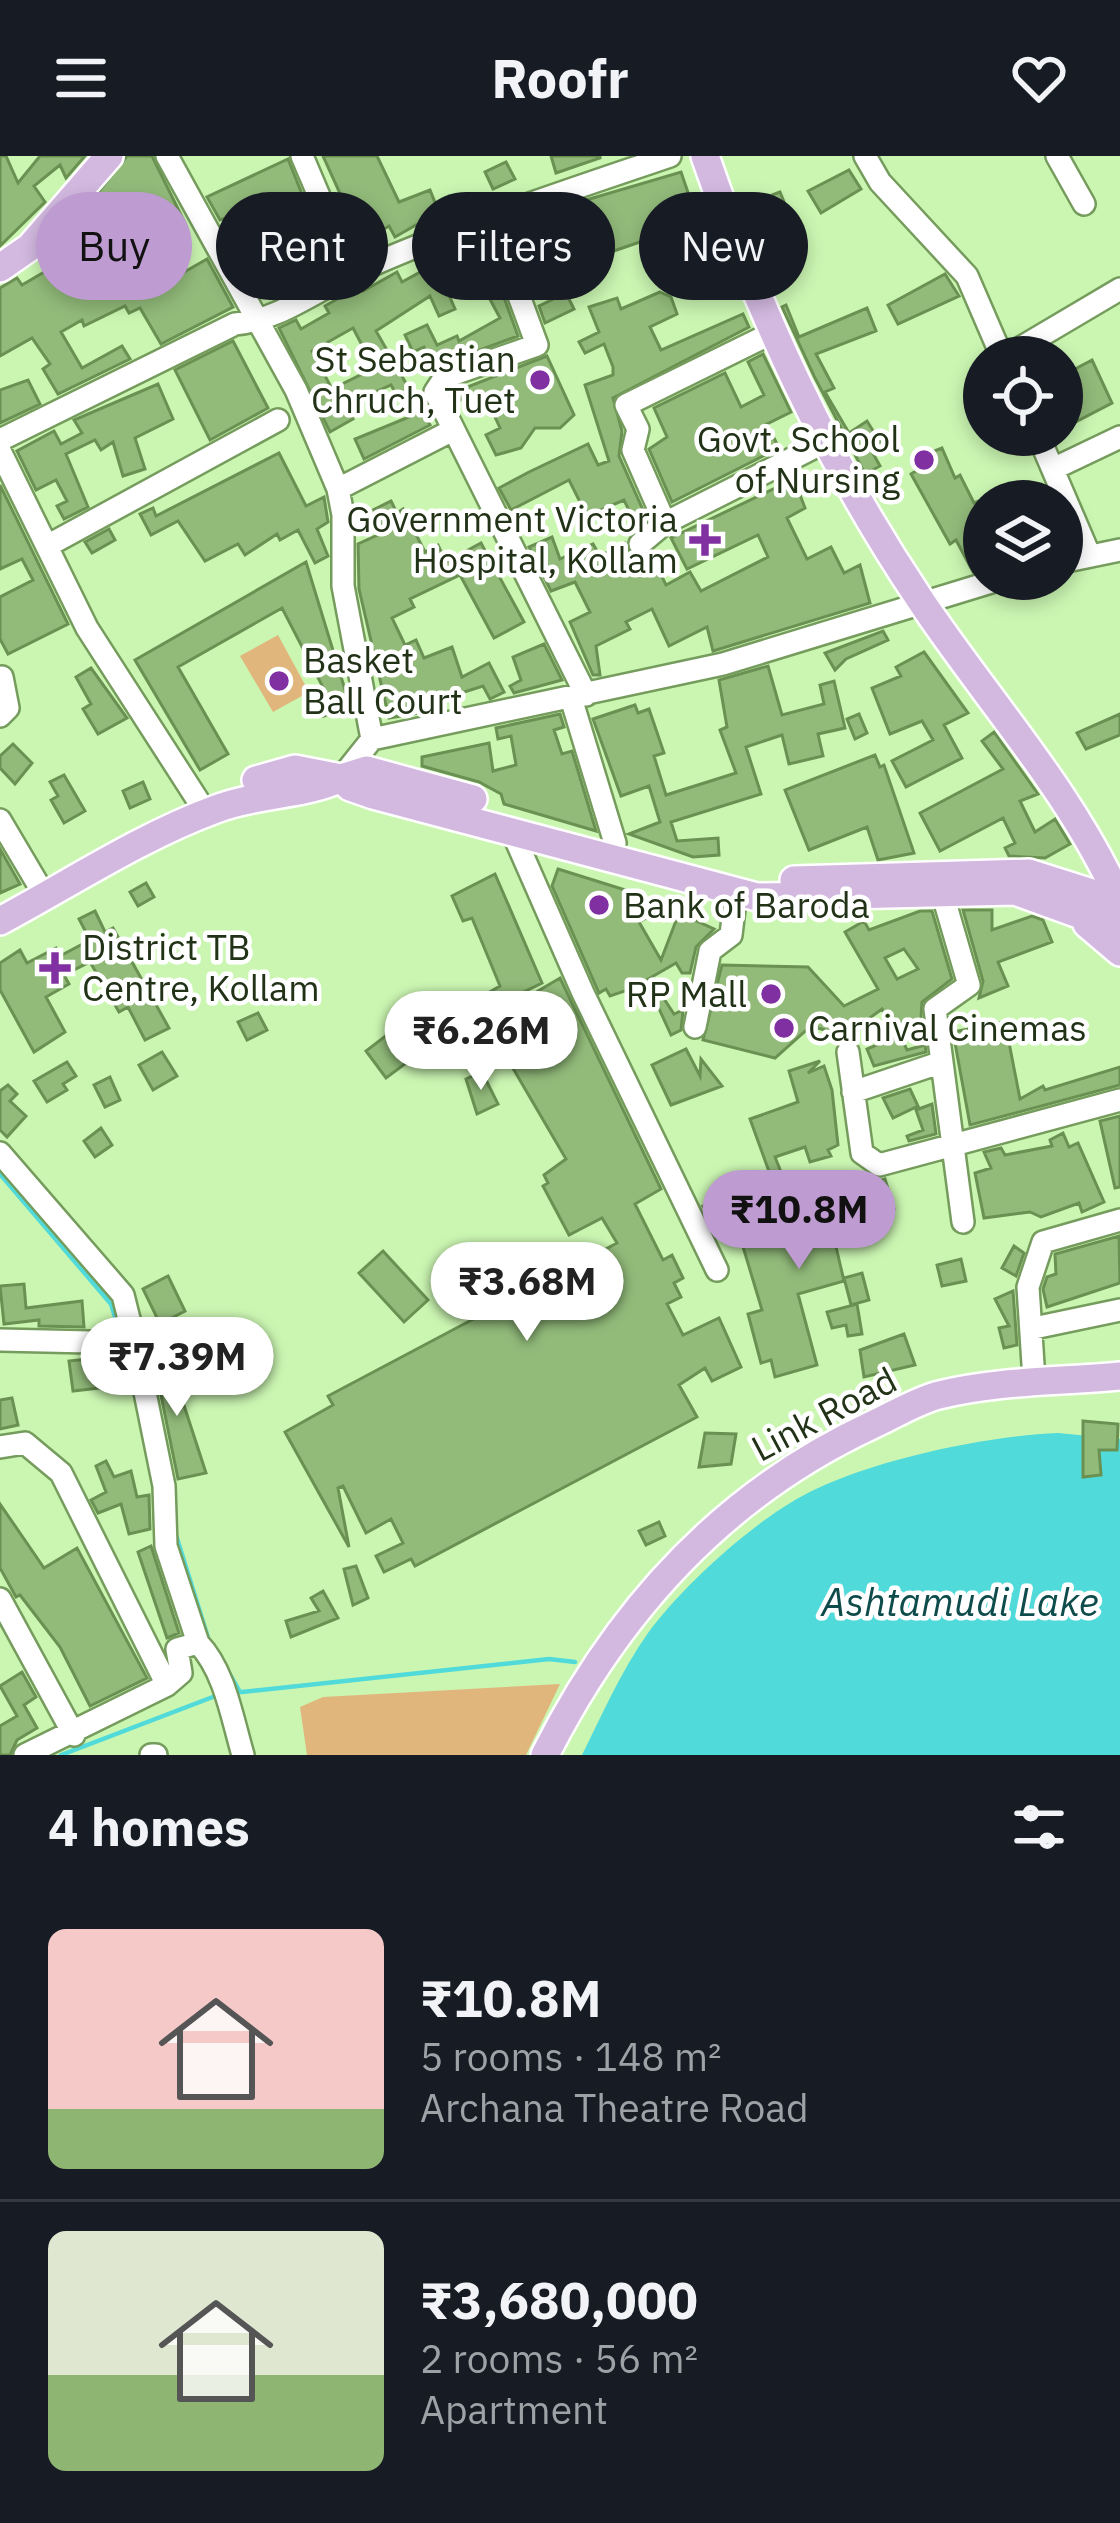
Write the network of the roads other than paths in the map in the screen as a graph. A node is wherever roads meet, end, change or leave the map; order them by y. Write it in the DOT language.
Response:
graph roads {
  1 [pos="109,156"];
  2 [pos="167,156"];
  3 [pos="302,156"];
  4 [pos="670,156"];
  5 [pos="705,156"];
  6 [pos="865,156"];
  7 [pos="1057,156"];
  8 [pos="317,192"];
  9 [pos="565,192"];
  10 [pos="1084,204"];
  11 [pos="412,250"];
  12 [pos="0,268"];
  13 [pos="1120,289"];
  14 [pos="520,300"];
  15 [pos="255,323"];
  16 [pos="770,334"];
  17 [pos="994,336"];
  18 [pos="1040,336"];
  19 [pos="278,420"];
  20 [pos="453,430"];
  21 [pos="1120,437"];
  22 [pos="0,440"];
  23 [pos="825,442"];
  24 [pos="0,451"];
  25 [pos="1047,456"];
  26 [pos="1053,469"];
  27 [pos="338,489"];
  28 [pos="665,523"];
  29 [pos="640,544"];
  30 [pos="47,546"];
  31 [pos="1120,550"];
  32 [pos="1090,554"];
  33 [pos="1083,556"];
  34 [pos="963,588"];
  35 [pos="920,599"];
  36 [pos="2,677"];
  37 [pos="578,696"];
  38 [pos="0,716"];
  39 [pos="372,740"];
  40 [pos="341,778"];
  41 [pos="199,802"];
  42 [pos="0,820"];
  43 [pos="511,829"];
  44 [pos="615,843"];
  45 [pos="39,886"];
  46 [pos="736,892"];
  47 [pos="942,892"];
  48 [pos="1120,901"];
  49 [pos="1066,905"];
  50 [pos="0,907"];
  51 [pos="0,921"];
  52 [pos="1120,929"];
  53 [pos="1120,952"];
  54 [pos="695,1027"];
  55 [pos="848,1052"];
  56 [pos="942,1062"];
  57 [pos="854,1092"];
  58 [pos="1120,1100"];
  59 [pos="952,1147"];
  60 [pos="0,1153"];
  61 [pos="1120,1220"];
  62 [pos="962,1222"];
  63 [pos="717,1270"];
  64 [pos="1120,1310"];
  65 [pos="1034,1328"];
  66 [pos="0,1340"];
  67 [pos="135,1343"];
  68 [pos="1120,1376"];
  69 [pos="1034,1380"];
  70 [pos="0,1447"];
  71 [pos="0,1599"];
  72 [pos="198,1642"];
  73 [pos="167,1685"];
  74 [pos="74,1735"];
  75 [pos="26,1755"];
  76 [pos="243,1755"];
  77 [pos="545,1755"];
  1 -- 12 [label="main road"];
  2 -- 15 [label="street"];
  3 -- 8 [label="street"];
  4 -- 9 [label="street"];
  5 -- 16 [label="main road"];
  6 -- 17 [label="street"];
  7 -- 10 [label="street"];
  11 -- 15 [label="street"];
  13 -- 18 [label="street"];
  14 -- 20 [label="street"];
  15 -- 22 [label="street"];
  15 -- 27 [label="street"];
  16 -- 23 [label="main road"];
  16 -- 28 [label="street"];
  19 -- 30 [label="street"];
  20 -- 27 [label="street"];
  20 -- 37 [label="street"];
  21 -- 26 [label="street"];
  23 -- 28 [label="street"];
  23 -- 35 [label="main road"];
  24 -- 30 [label="street"];
  25 -- 26 [label="street"];
  26 -- 32 [label="street"];
  27 -- 39 [label="street"];
  28 -- 29 [label="street"];
  30 -- 41 [label="street"];
  31 -- 32 [label="street"];
  32 -- 33 [label="street"];
  34 -- 35 [label="street"];
  35 -- 37 [label="street"];
  35 -- 48 [label="main road"];
  36 -- 38 [label="street"];
  37 -- 39 [label="street"];
  37 -- 44 [label="street"];
  39 -- 40 [label="street"];
  40 -- 41 [label="main road"];
  40 -- 43 [label="main road"];
  40 -- 44 [label="main road"];
  40 -- 51 [label="main road"];
  41 -- 45 [label="main road"];
  42 -- 45 [label="street"];
  43 -- 46 [label="main road"];
  43 -- 63 [label="street"];
  44 -- 48 [label="main road"];
  45 -- 50 [label="main road"];
  46 -- 47 [label="main road"];
  46 -- 54 [label="street"];
  47 -- 49 [label="main road"];
  47 -- 56 [label="street"];
  49 -- 52 [label="main road"];
  49 -- 53 [label="main road"];
  55 -- 57 [label="street"];
  56 -- 57 [label="street"];
  56 -- 59 [label="street"];
  57 -- 59 [label="street"];
  58 -- 59 [label="street"];
  59 -- 62 [label="street"];
  60 -- 67 [label="street"];
  61 -- 65 [label="street"];
  64 -- 65 [label="street"];
  65 -- 69 [label="street"];
  66 -- 67 [label="street"];
  67 -- 72 [label="street"];
  68 -- 69 [label="main road, Link Road"];
  69 -- 77 [label="main road, Link Road"];
  70 -- 73 [label="street"];
  71 -- 74 [label="street"];
  72 -- 73 [label="street"];
  72 -- 76 [label="street"];
  73 -- 74 [label="street"];
  74 -- 75 [label="street"];
}
